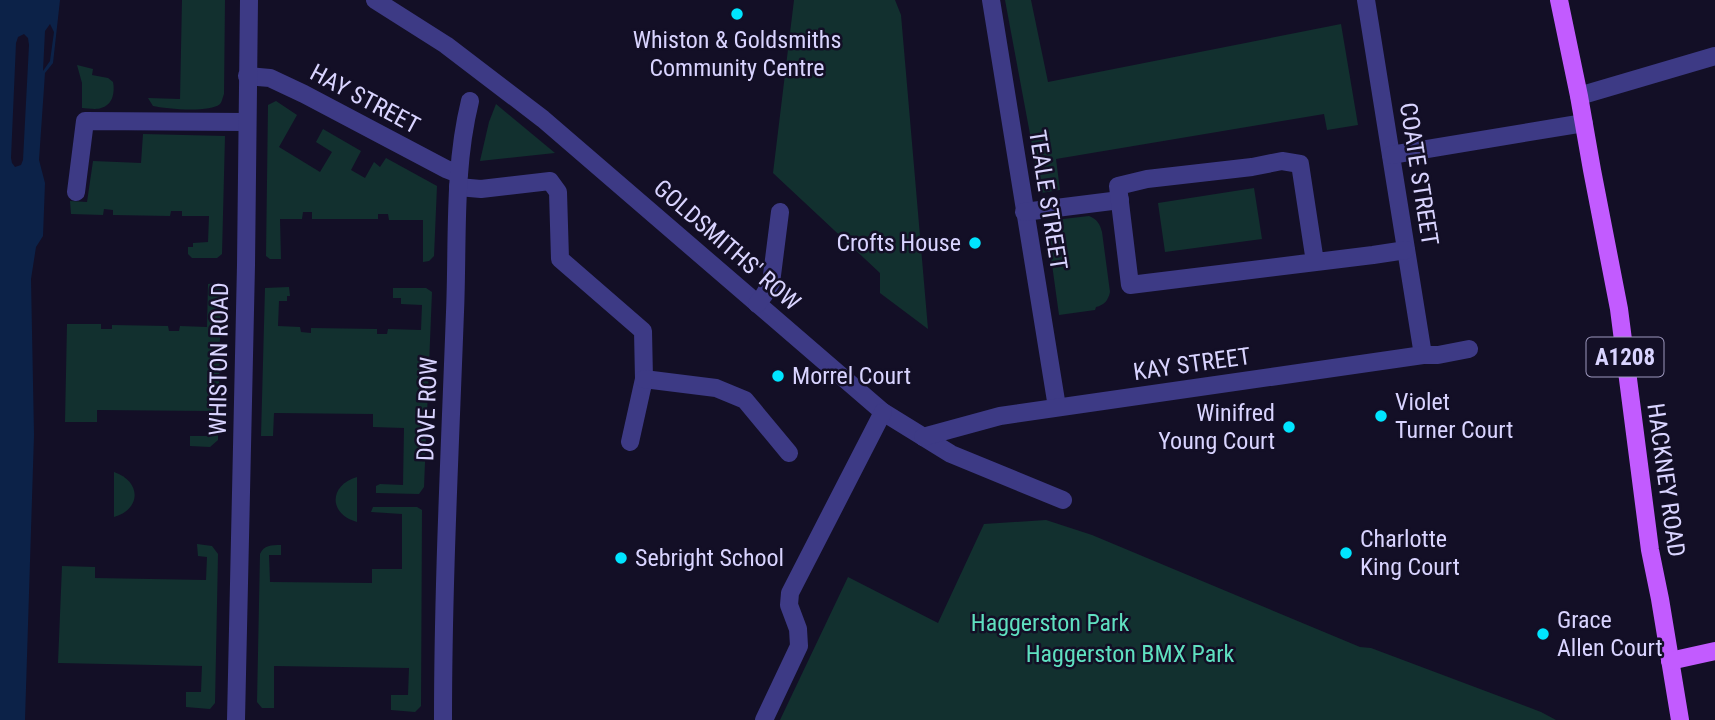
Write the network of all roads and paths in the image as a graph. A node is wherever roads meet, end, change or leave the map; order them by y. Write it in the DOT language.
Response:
graph roads {
  1 [pos="249,0"];
  2 [pos="375,0"];
  3 [pos="991,0"];
  4 [pos="1366,0"];
  5 [pos="1559,0"];
  6 [pos="1715,56"];
  7 [pos="247,76"];
  8 [pos="1579,96"];
  9 [pos="470,101"];
  10 [pos="247,122"];
  11 [pos="1584,123"];
  12 [pos="1391,155"];
  13 [pos="458,181"];
  14 [pos="76,192"];
  15 [pos="1120,200"];
  16 [pos="780,212"];
  17 [pos="1024,212"];
  18 [pos="1406,250"];
  19 [pos="1315,262"];
  20 [pos="757,304"];
  21 [pos="1469,349"];
  22 [pos="1423,355"];
  23 [pos="644,379"];
  24 [pos="1057,407"];
  25 [pos="883,412"];
  26 [pos="923,437"];
  27 [pos="630,442"];
  28 [pos="789,453"];
  29 [pos="1063,500"];
  30 [pos="1715,652"];
  31 [pos="1670,661"];
  32 [pos="236,720"];
  33 [pos="443,720"];
  34 [pos="764,720"];
  35 [pos="1680,720"];
  1 -- 7 [label="street, WHISTON ROAD"];
  2 -- 20 [label="street, GOLDSMITHS' ROW"];
  3 -- 17 [label="street, TEALE STREET"];
  4 -- 12 [label="street, COATE STREET"];
  5 -- 8 [label="main road, HACKNEY ROAD / A1208"];
  6 -- 8 [label="street"];
  7 -- 10 [label="street, WHISTON ROAD"];
  7 -- 13 [label="street, HAY STREET"];
  8 -- 11 [label="main road, HACKNEY ROAD / A1208"];
  9 -- 13 [label="street, DOVE ROW"];
  10 -- 14 [label="street"];
  10 -- 32 [label="street, WHISTON ROAD"];
  11 -- 12 [label="street"];
  11 -- 31 [label="main road, HACKNEY ROAD / A1208"];
  12 -- 18 [label="street, COATE STREET"];
  13 -- 23 [label="street"];
  13 -- 33 [label="street, DOVE ROW"];
  15 -- 17 [label="street"];
  15 -- 19 [label="street"];
  15 -- 19 [label="street"];
  16 -- 20 [label="street"];
  17 -- 24 [label="street, TEALE STREET"];
  18 -- 19 [label="street"];
  18 -- 22 [label="street, COATE STREET"];
  20 -- 25 [label="street, GOLDSMITHS' ROW"];
  21 -- 22 [label="street, KAY STREET"];
  22 -- 24 [label="street, KAY STREET"];
  23 -- 27 [label="street"];
  23 -- 28 [label="street"];
  24 -- 26 [label="street, KAY STREET"];
  25 -- 26 [label="street, GOLDSMITHS' ROW"];
  25 -- 34 [label="street"];
  26 -- 29 [label="street, GOLDSMITHS' ROW"];
  30 -- 31 [label="main road"];
  31 -- 35 [label="main road, HACKNEY ROAD / A1208"];
}
